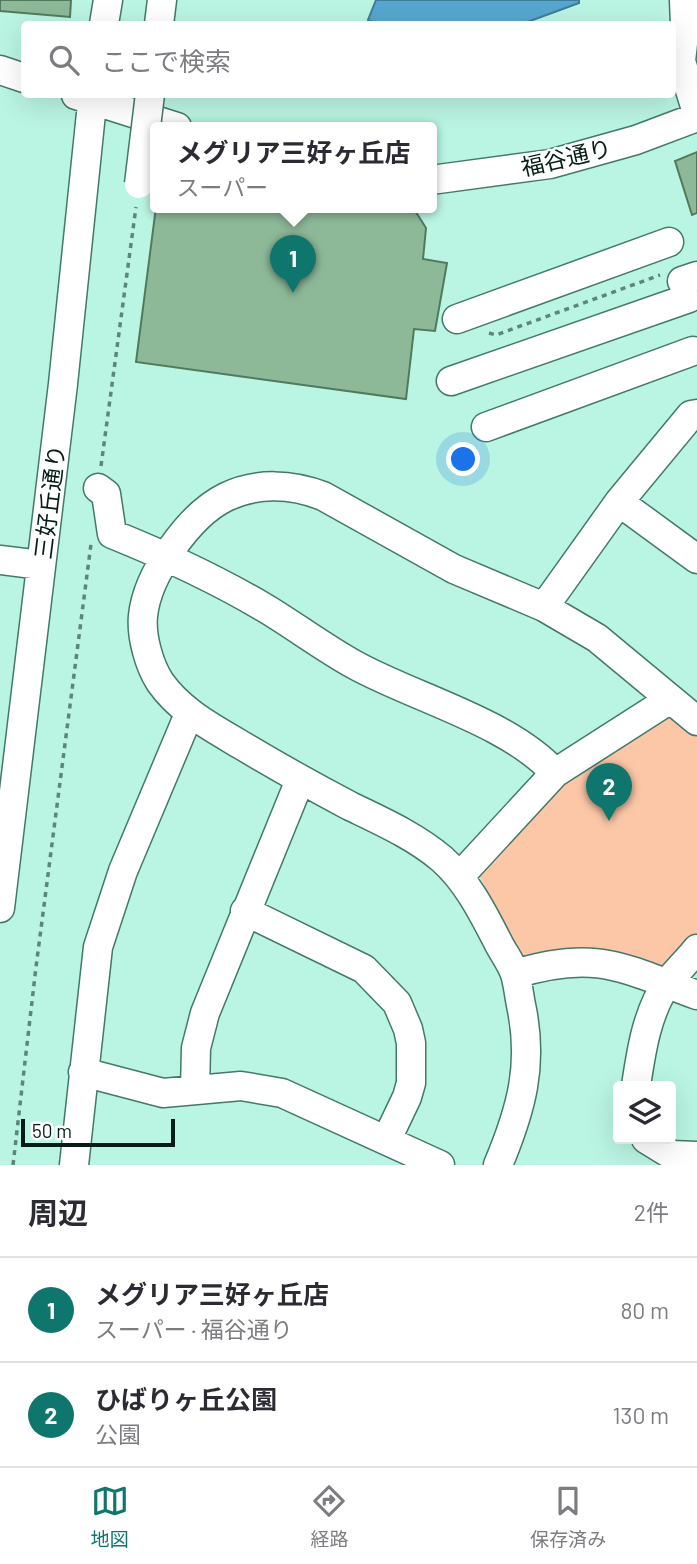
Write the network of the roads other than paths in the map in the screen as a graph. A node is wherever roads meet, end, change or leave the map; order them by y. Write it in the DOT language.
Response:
graph roads {
  1 [pos="108,0"];
  2 [pos="162,0"];
  3 [pos="689,16"];
  4 [pos="104,21"];
  5 [pos="159,21"];
  6 [pos="0,70"];
  7 [pos="21,77"];
  8 [pos="86,98"];
  9 [pos="89,98"];
  10 [pos="150,98"];
  11 [pos="697,115"];
  12 [pos="162,122"];
  13 [pos="437,179"];
  14 [pos="139,184"];
  15 [pos="669,242"];
  16 [pos="689,285"];
  17 [pos="457,319"];
  18 [pos="694,351"];
  19 [pos="451,381"];
  20 [pos="697,414"];
  21 [pos="486,428"];
  22 [pos="98,488"];
  23 [pos="619,502"];
  24 [pos="168,557"];
  25 [pos="697,559"];
  26 [pos="0,560"];
  27 [pos="41,565"];
  28 [pos="544,607"];
  29 [pos="669,700"];
  30 [pos="190,713"];
  31 [pos="697,721"];
  32 [pos="555,773"];
  33 [pos="300,780"];
  34 [pos="459,877"];
  35 [pos="0,908"];
  36 [pos="245,911"];
  37 [pos="697,949"];
  38 [pos="515,974"];
  39 [pos="667,984"];
  40 [pos="697,995"];
  41 [pos="83,1072"];
  42 [pos="637,1081"];
  43 [pos="195,1090"];
  44 [pos="387,1139"];
  45 [pos="654,1144"];
  46 [pos="697,1156"];
  47 [pos="74,1165"];
  48 [pos="440,1165"];
  49 [pos="498,1165"];
  1 -- 4 [label="street"];
  2 -- 5 [label="street"];
  3 -- 11 [label="street"];
  6 -- 7 [label="street"];
  8 -- 27 [label="street, 三好丘通り"];
  9 -- 12 [label="street"];
  10 -- 14 [label="street, bridge"];
  11 -- 13 [label="street, 福谷通り"];
  15 -- 17 [label="street"];
  16 -- 19 [label="street"];
  18 -- 21 [label="street"];
  20 -- 23 [label="street"];
  22 -- 24 [label="street"];
  23 -- 25 [label="street"];
  23 -- 28 [label="street"];
  24 -- 28 [label="street"];
  24 -- 30 [label="street"];
  24 -- 32 [label="street"];
  26 -- 27 [label="street"];
  27 -- 35 [label="street, 三好丘通り"];
  28 -- 29 [label="street"];
  29 -- 31 [label="street"];
  29 -- 32 [label="street"];
  30 -- 33 [label="street"];
  30 -- 41 [label="street"];
  32 -- 34 [label="street"];
  33 -- 34 [label="street"];
  33 -- 36 [label="street"];
  34 -- 38 [label="street"];
  36 -- 43 [label="street"];
  36 -- 44 [label="street"];
  37 -- 39 [label="street"];
  38 -- 39 [label="street"];
  38 -- 49 [label="street"];
  39 -- 40 [label="street"];
  39 -- 42 [label="street"];
  41 -- 43 [label="street"];
  41 -- 47 [label="street"];
  43 -- 44 [label="street"];
  44 -- 48 [label="street"];
  45 -- 46 [label="street"];
}
